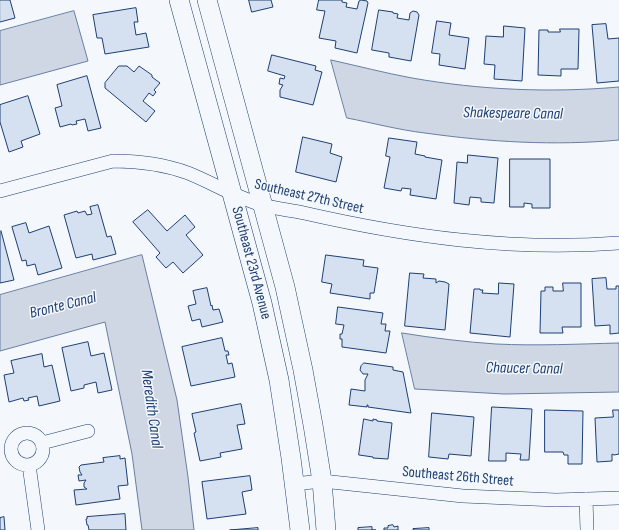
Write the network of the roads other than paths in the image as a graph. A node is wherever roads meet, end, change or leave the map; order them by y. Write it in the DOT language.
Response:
graph roads {
  1 [pos="179,0"];
  2 [pos="207,0"];
  3 [pos="0,191"];
  4 [pos="232,193"];
  5 [pos="262,205"];
  6 [pos="619,243"];
  7 [pos="88,431"];
  8 [pos="42,443"];
  9 [pos="5,452"];
  10 [pos="29,465"];
  11 [pos="322,481"];
  12 [pos="294,484"];
  13 [pos="619,498"];
  14 [pos="586,499"];
  15 [pos="38,530"];
  16 [pos="300,530"];
  17 [pos="326,530"];
  18 [pos="587,530"];
  1 -- 4 [label="street, Southeast 23rd Avenue"];
  2 -- 5 [label="street, Southeast 23rd Avenue"];
  3 -- 4 [label="street, Southeast 27th Street"];
  4 -- 5 [label="street, Southeast 27th Street"];
  4 -- 12 [label="street, Southeast 23rd Avenue"];
  5 -- 6 [label="street, Southeast 27th Street"];
  5 -- 11 [label="street, Southeast 23rd Avenue"];
  7 -- 8 [label="street"];
  8 -- 9 [label="street"];
  8 -- 10 [label="street"];
  9 -- 10 [label="street"];
  10 -- 15 [label="street"];
  11 -- 12 [label="street, Southeast 26th Street"];
  11 -- 14 [label="street, Southeast 26th Street"];
  11 -- 17 [label="street, Southeast 23rd Avenue"];
  12 -- 16 [label="street, Southeast 23rd Avenue"];
  13 -- 14 [label="street, Southeast 26th Street"];
  14 -- 18 [label="street"];
}
